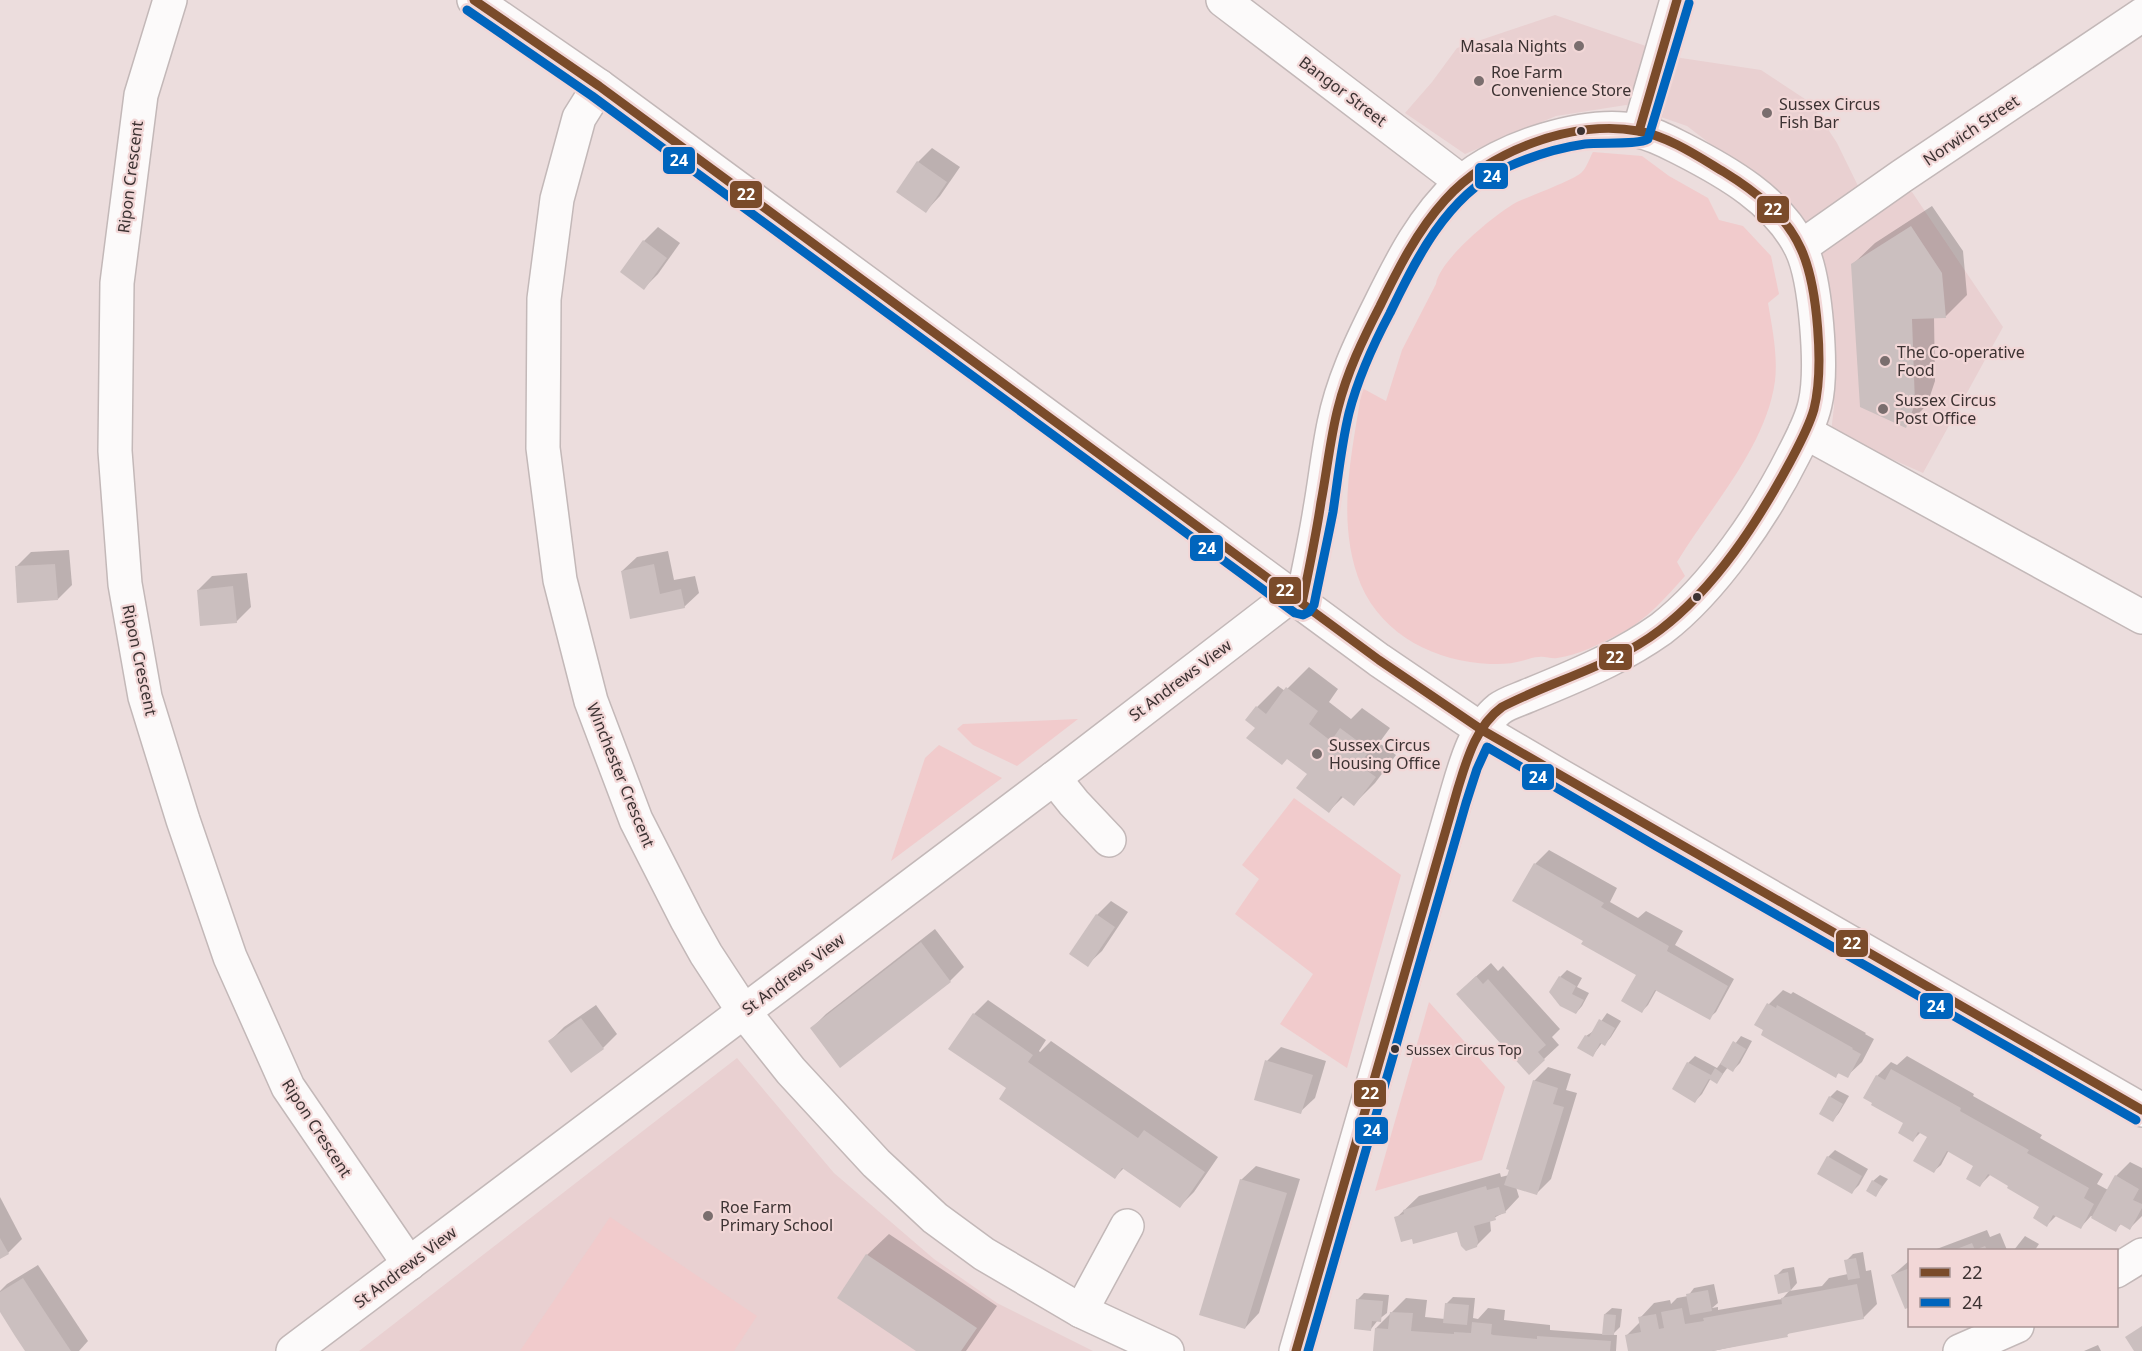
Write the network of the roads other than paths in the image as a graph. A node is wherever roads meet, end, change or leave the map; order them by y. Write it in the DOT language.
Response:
graph roads {
  1 [pos="170,0"];
  2 [pos="474,0"];
  3 [pos="1223,0"];
  4 [pos="1677,0"];
  5 [pos="2142,15"];
  6 [pos="599,86"];
  7 [pos="1639,130"];
  8 [pos="1462,182"];
  9 [pos="1801,247"];
  10 [pos="1805,432"];
  11 [pos="1297,599"];
  12 [pos="2142,617"];
  13 [pos="1482,730"];
  14 [pos="1054,778"];
  15 [pos="1109,840"];
  16 [pos="744,1011"];
  17 [pos="2142,1110"];
  18 [pos="1127,1226"];
  19 [pos="2142,1255"];
  20 [pos="409,1264"];
  21 [pos="2118,1270"];
  22 [pos="1081,1311"];
  23 [pos="2015,1327"];
  24 [pos="293,1351"];
  25 [pos="1167,1351"];
  26 [pos="1296,1351"];
  27 [pos="1960,1351"];
  1 -- 20 [label="street, Ripon Crescent"];
  2 -- 6 [label="street"];
  3 -- 8 [label="street, Bangor Street"];
  4 -- 7 [label="street"];
  5 -- 9 [label="street, Norwich Street"];
  6 -- 11 [label="street"];
  6 -- 16 [label="street, Winchester Crescent"];
  7 -- 8 [label="street"];
  7 -- 9 [label="street"];
  8 -- 11 [label="street"];
  9 -- 10 [label="street"];
  10 -- 12 [label="street"];
  10 -- 13 [label="street"];
  11 -- 13 [label="street"];
  11 -- 14 [label="street, St Andrews View"];
  13 -- 17 [label="street"];
  13 -- 26 [label="street"];
  14 -- 15 [label="street"];
  14 -- 16 [label="street, St Andrews View"];
  16 -- 20 [label="street, St Andrews View"];
  16 -- 22 [label="street, Winchester Crescent"];
  18 -- 22 [label="street"];
  19 -- 21 [label="street"];
  20 -- 24 [label="street, St Andrews View"];
  22 -- 25 [label="street, Winchester Crescent"];
  23 -- 27 [label="street"];
}
